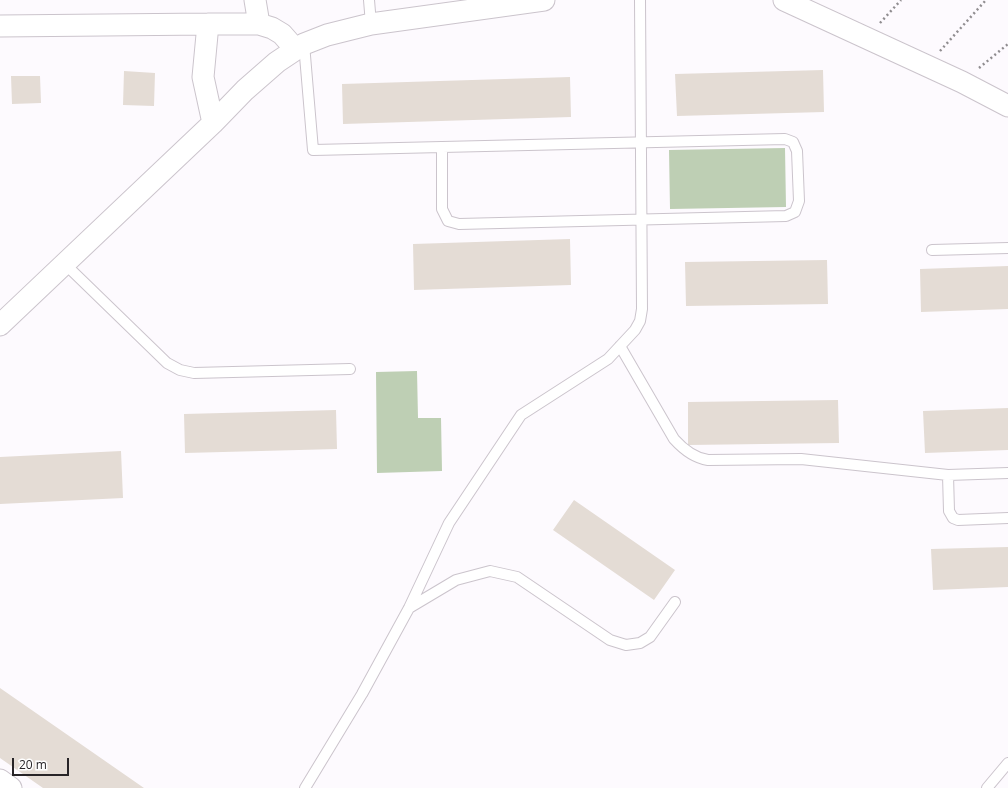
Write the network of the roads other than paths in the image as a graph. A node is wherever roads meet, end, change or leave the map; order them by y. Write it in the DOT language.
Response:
graph roads {
  1 [pos="255,0"];
  2 [pos="369,0"];
  3 [pos="544,0"];
  4 [pos="640,0"];
  5 [pos="784,0"];
  6 [pos="208,24"];
  7 [pos="258,24"];
  8 [pos="371,24"];
  9 [pos="0,26"];
  10 [pos="300,47"];
  11 [pos="1008,106"];
  12 [pos="213,124"];
  13 [pos="641,142"];
  14 [pos="442,147"];
  15 [pos="641,219"];
  16 [pos="1008,248"];
  17 [pos="932,250"];
  18 [pos="65,264"];
  19 [pos="0,325"];
  20 [pos="620,346"];
  21 [pos="350,369"];
  22 [pos="1008,473"];
  23 [pos="948,475"];
  24 [pos="1008,518"];
  25 [pos="676,602"];
  26 [pos="409,608"];
  27 [pos="1008,763"];
  28 [pos="0,780"];
  29 [pos="11,788"];
  30 [pos="305,788"];
  31 [pos="987,788"];
  1 -- 7 [label="street"];
  2 -- 8 [label="lane"];
  3 -- 8 [label="street"];
  4 -- 13 [label="lane"];
  5 -- 11 [label="street"];
  6 -- 7 [label="street"];
  6 -- 9 [label="street"];
  6 -- 12 [label="street"];
  7 -- 10 [label="street"];
  8 -- 10 [label="street"];
  10 -- 12 [label="street"];
  10 -- 14 [label="lane"];
  12 -- 18 [label="street"];
  13 -- 14 [label="lane"];
  13 -- 15 [label="lane"];
  13 -- 15 [label="lane"];
  14 -- 15 [label="lane"];
  15 -- 20 [label="lane"];
  16 -- 17 [label="lane"];
  18 -- 19 [label="street"];
  18 -- 21 [label="lane"];
  20 -- 23 [label="lane"];
  20 -- 26 [label="lane"];
  22 -- 23 [label="lane"];
  23 -- 24 [label="lane"];
  25 -- 26 [label="lane"];
  26 -- 30 [label="lane"];
  27 -- 31 [label="lane"];
  28 -- 29 [label="street"];
}
